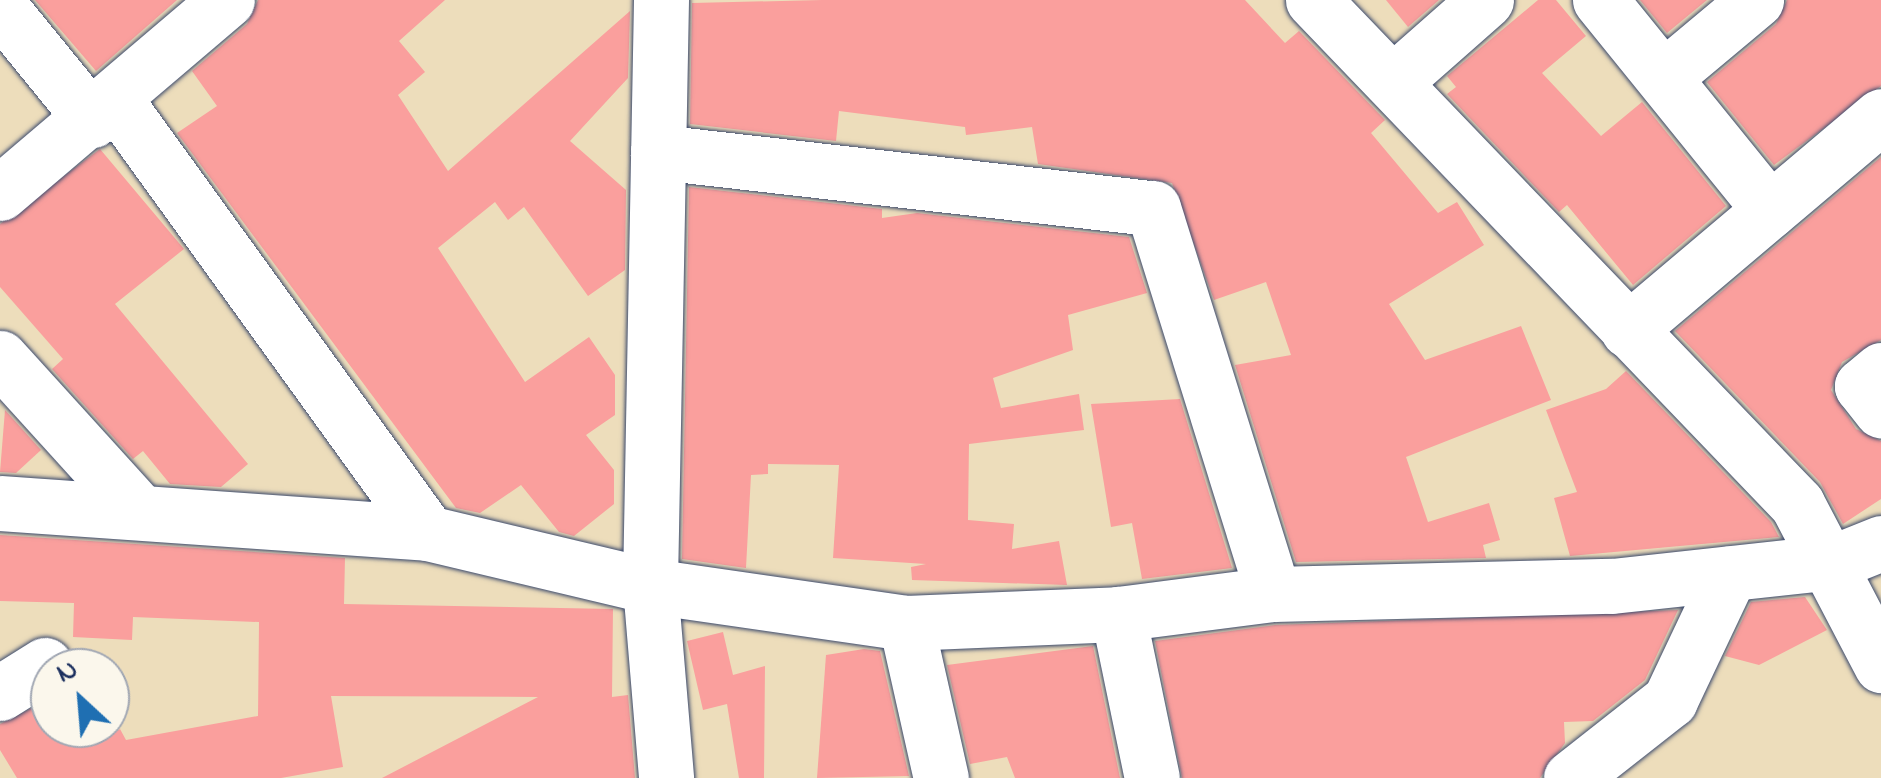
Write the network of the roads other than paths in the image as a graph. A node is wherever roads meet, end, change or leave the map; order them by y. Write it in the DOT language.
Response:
graph roads {
  1 [pos="227,0"];
  2 [pos="660,0"];
  3 [pos="1313,0"];
  4 [pos="1486,0"];
  5 [pos="1600,0"];
  6 [pos="1756,0"];
  7 [pos="0,7"];
  8 [pos="1664,77"];
  9 [pos="1393,82"];
  10 [pos="104,110"];
  11 [pos="1881,116"];
  12 [pos="658,152"];
  13 [pos="0,194"];
  14 [pos="1770,210"];
  15 [pos="1628,330"];
  16 [pos="0,358"];
  17 [pos="1881,370"];
  18 [pos="1881,410"];
  19 [pos="0,503"];
  20 [pos="136,508"];
  21 [pos="428,533"];
  22 [pos="1857,552"];
  23 [pos="1730,573"];
  24 [pos="650,586"];
  25 [pos="1273,594"];
  26 [pos="1118,614"];
  27 [pos="906,623"];
  28 [pos="1881,665"];
  29 [pos="666,778"];
  30 [pos="942,778"];
  31 [pos="1152,778"];
  32 [pos="1571,778"];
  1 -- 10 [label="street"];
  2 -- 12 [label="street"];
  3 -- 9 [label="street"];
  4 -- 9 [label="street"];
  5 -- 8 [label="street"];
  6 -- 8 [label="street"];
  7 -- 10 [label="street"];
  8 -- 14 [label="street"];
  9 -- 15 [label="street"];
  10 -- 13 [label="street"];
  10 -- 21 [label="street"];
  11 -- 14 [label="street"];
  12 -- 24 [label="street"];
  12 -- 25 [label="street"];
  14 -- 15 [label="street"];
  15 -- 22 [label="street"];
  16 -- 20 [label="street"];
  17 -- 18 [label="street"];
  19 -- 20 [label="street"];
  20 -- 21 [label="street"];
  21 -- 24 [label="street"];
  22 -- 23 [label="street"];
  22 -- 28 [label="street"];
  23 -- 25 [label="street"];
  23 -- 32 [label="street"];
  24 -- 27 [label="street"];
  24 -- 29 [label="street"];
  25 -- 26 [label="street"];
  26 -- 27 [label="street"];
  26 -- 31 [label="street"];
  27 -- 30 [label="street"];
}
